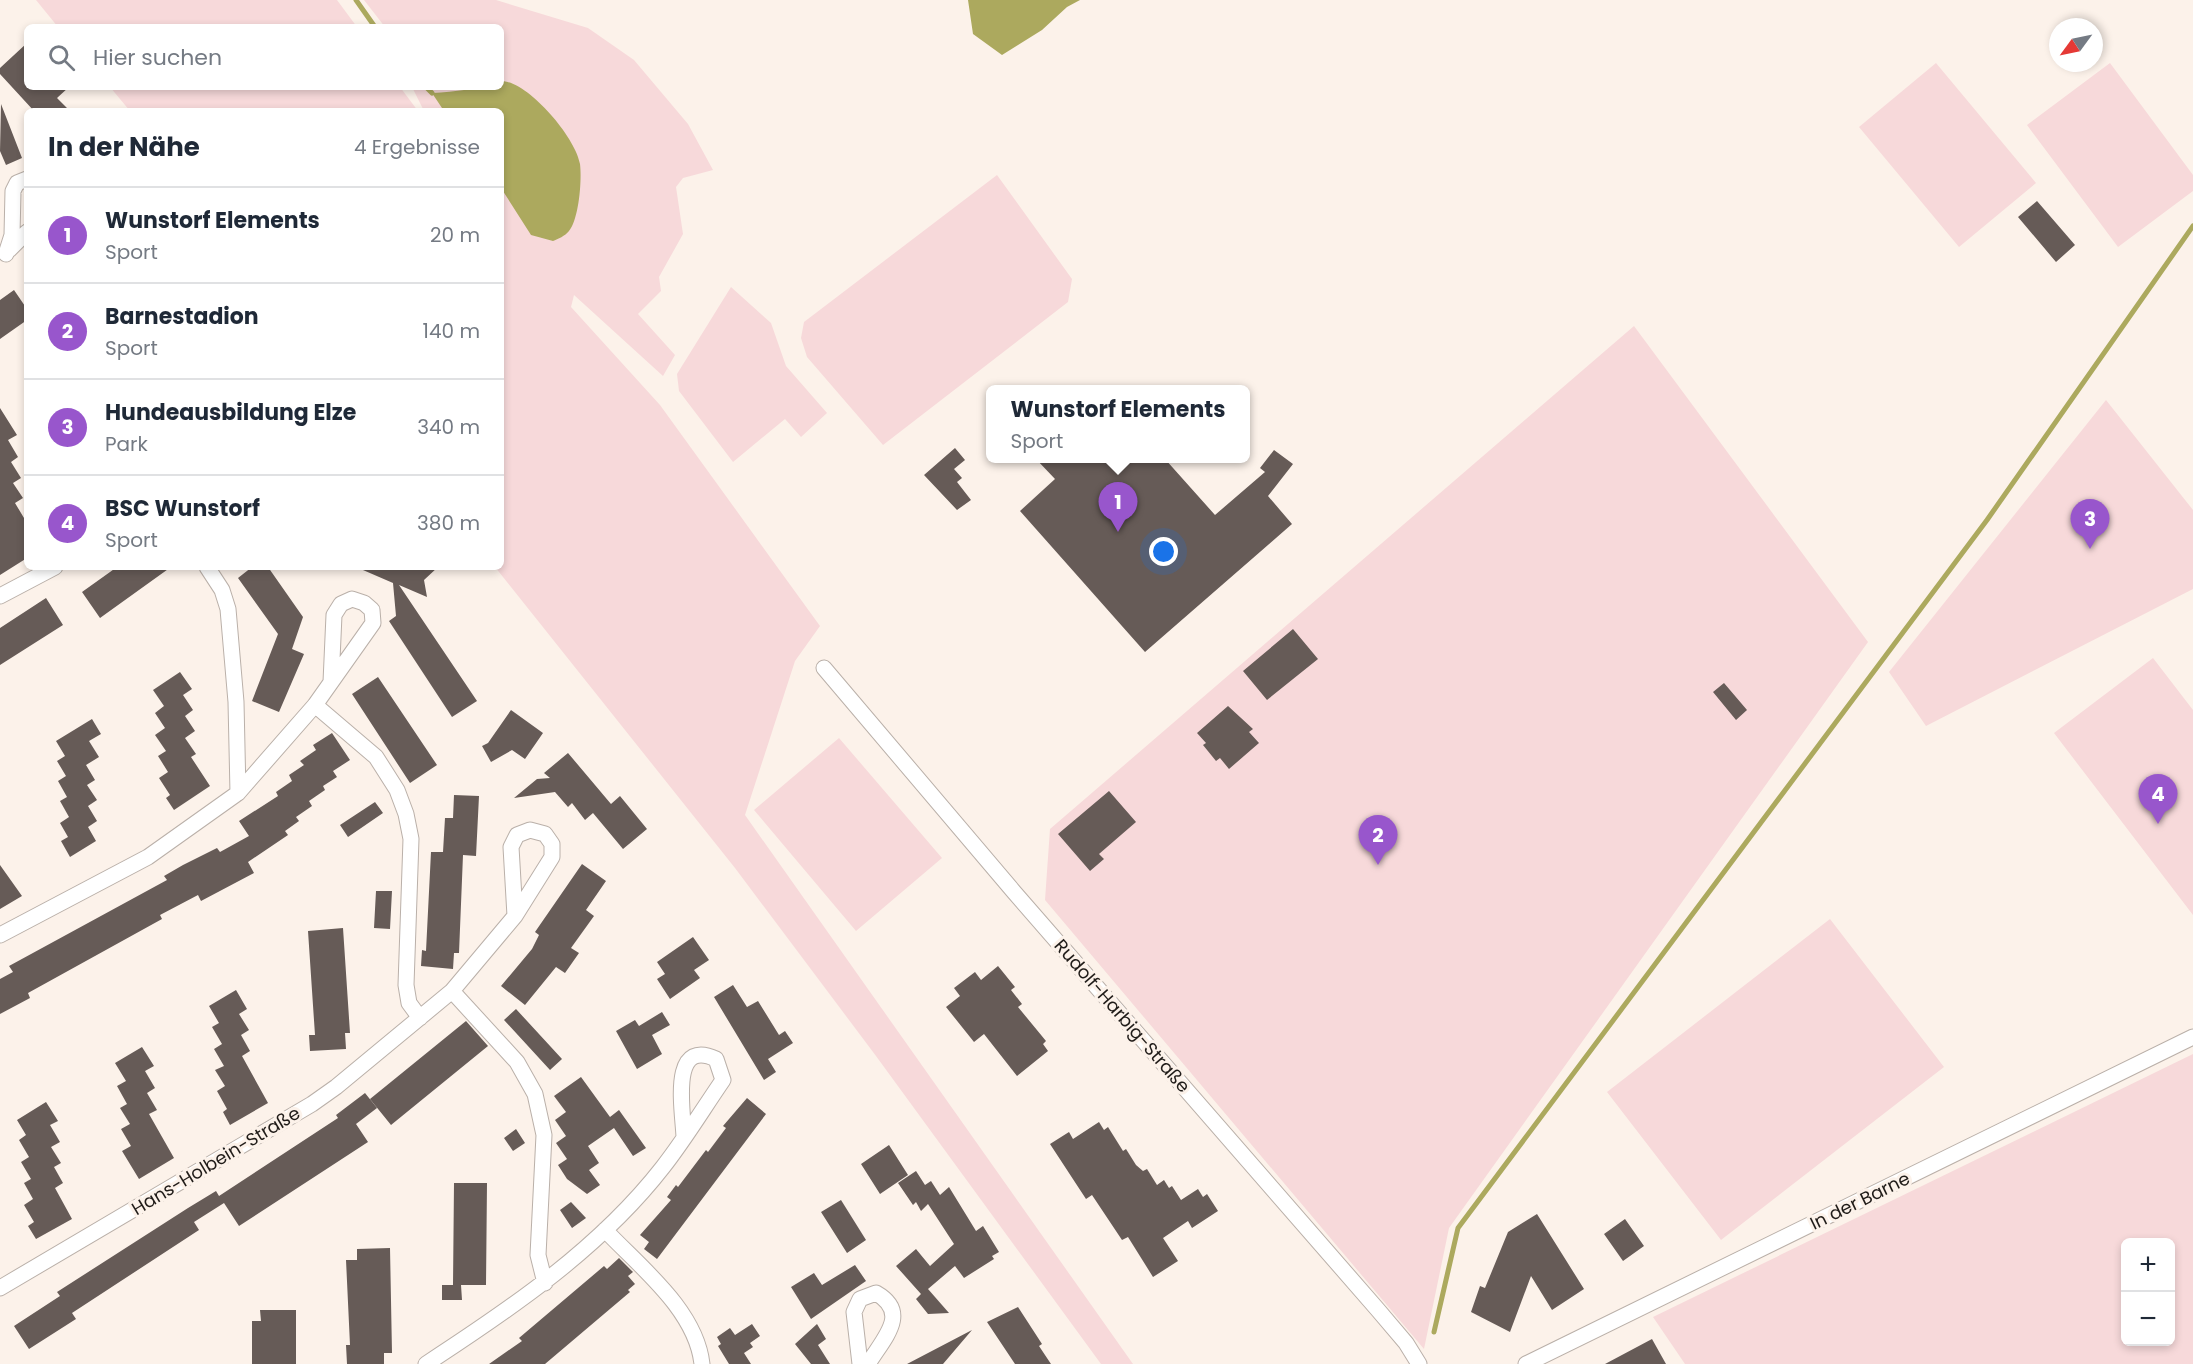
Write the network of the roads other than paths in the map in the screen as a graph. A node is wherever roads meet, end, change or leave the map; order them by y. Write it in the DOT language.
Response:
graph roads {
  1 [pos="24,180"];
  2 [pos="24,235"];
  3 [pos="3,256"];
  4 [pos="49,570"];
  5 [pos="209,570"];
  6 [pos="0,596"];
  7 [pos="824,668"];
  8 [pos="331,682"];
  9 [pos="315,705"];
  10 [pos="238,793"];
  11 [pos="515,916"];
  12 [pos="0,935"];
  13 [pos="452,991"];
  14 [pos="420,1018"];
  15 [pos="2193,1037"];
  16 [pos="684,1137"];
  17 [pos="605,1230"];
  18 [pos="545,1282"];
  19 [pos="0,1288"];
  20 [pos="426,1364"];
  21 [pos="702,1364"];
  22 [pos="860,1364"];
  23 [pos="868,1364"];
  24 [pos="1419,1364"];
  25 [pos="1526,1364"];
  1 -- 3 [label="street"];
  2 -- 3 [label="street"];
  4 -- 6 [label="street"];
  5 -- 10 [label="street"];
  7 -- 24 [label="street, Rudolf-Harbig-Straße"];
  8 -- 8 [label="street"];
  8 -- 9 [label="street"];
  9 -- 10 [label="street"];
  9 -- 14 [label="street"];
  10 -- 12 [label="street"];
  11 -- 11 [label="street, Hans-Holbein-Straße"];
  11 -- 13 [label="street, Hans-Holbein-Straße"];
  13 -- 14 [label="street, Hans-Holbein-Straße"];
  13 -- 18 [label="street"];
  14 -- 19 [label="street, Hans-Holbein-Straße"];
  15 -- 25 [label="street, In der Barne"];
  16 -- 16 [label="street"];
  16 -- 17 [label="street"];
  17 -- 18 [label="street"];
  17 -- 21 [label="street"];
  18 -- 20 [label="street"];
  22 -- 23 [label="street"];
}
